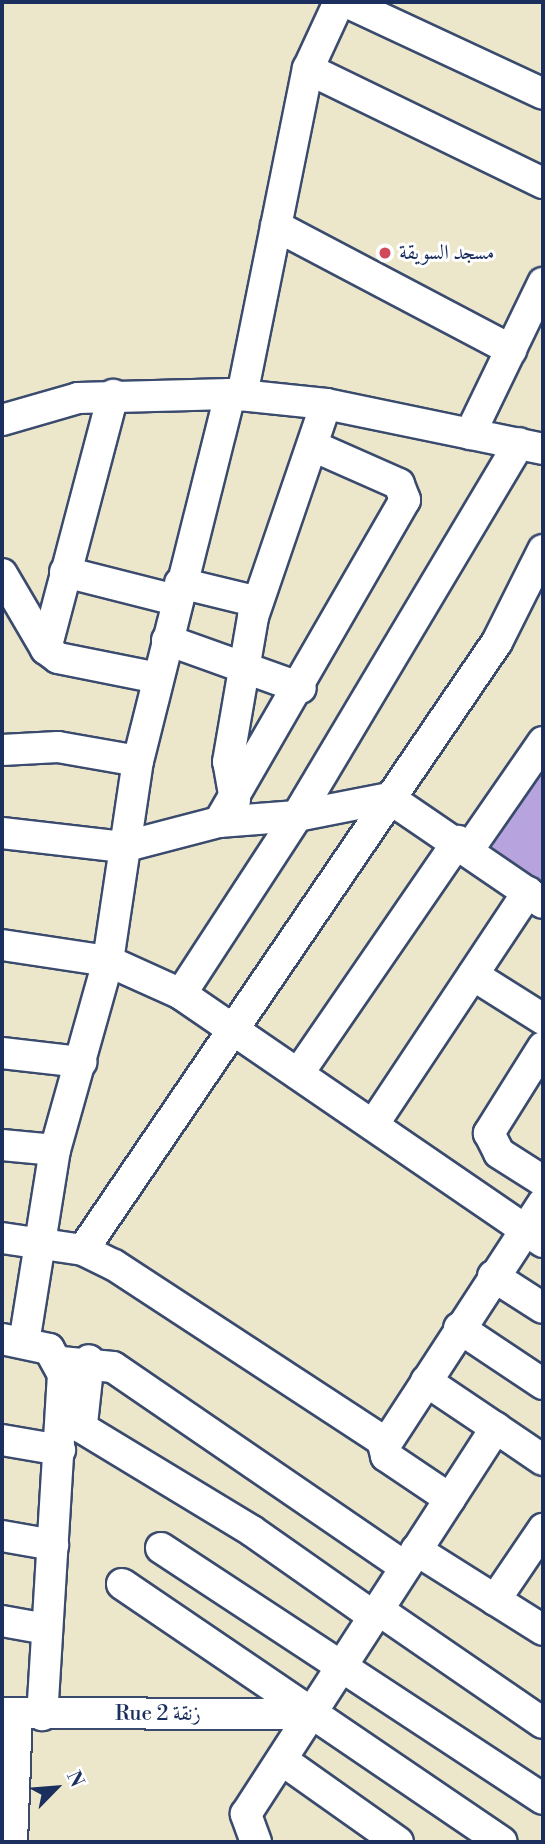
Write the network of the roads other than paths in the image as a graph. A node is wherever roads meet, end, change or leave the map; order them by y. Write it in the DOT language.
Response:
graph roads {
  1 [pos="339,2"];
  2 [pos="346,2"];
  3 [pos="308,69"];
  4 [pos="543,94"];
  5 [pos="543,183"];
  6 [pos="276,226"];
  7 [pos="543,283"];
  8 [pos="511,350"];
  9 [pos="113,395"];
  10 [pos="236,395"];
  11 [pos="326,404"];
  12 [pos="2,420"];
  13 [pos="470,434"];
  14 [pos="313,446"];
  15 [pos="531,446"];
  16 [pos="543,550"];
  17 [pos="65,572"];
  18 [pos="2,574"];
  19 [pos="178,591"];
  20 [pos="258,602"];
  21 [pos="167,640"];
  22 [pos="46,649"];
  23 [pos="245,665"];
  24 [pos="158,678"];
  25 [pos="301,688"];
  26 [pos="543,742"];
  27 [pos="2,750"];
  28 [pos="138,761"];
  29 [pos="389,798"];
  30 [pos="227,811"];
  31 [pos="297,816"];
  32 [pos="2,833"];
  33 [pos="463,845"];
  34 [pos="123,847"];
  35 [pos="536,898"];
  36 [pos="2,945"];
  37 [pos="108,961"];
  38 [pos="473,975"];
  39 [pos="181,994"];
  40 [pos="543,1019"];
  41 [pos="234,1031"];
  42 [pos="543,1047"];
  43 [pos="2,1053"];
  44 [pos="81,1062"];
  45 [pos="298,1074"];
  46 [pos="373,1125"];
  47 [pos="2,1145"];
  48 [pos="55,1150"];
  49 [pos="543,1181"];
  50 [pos="543,1203"];
  51 [pos="534,1236"];
  52 [pos="2,1238"];
  53 [pos="44,1244"];
  54 [pos="83,1250"];
  55 [pos="493,1276"];
  56 [pos="543,1308"];
  57 [pos="459,1328"];
  58 [pos="13,1341"];
  59 [pos="75,1361"];
  60 [pos="426,1381"];
  61 [pos="543,1384"];
  62 [pos="73,1420"];
  63 [pos="496,1428"];
  64 [pos="2,1440"];
  65 [pos="386,1443"];
  66 [pos="60,1450"];
  67 [pos="543,1460"];
  68 [pos="450,1499"];
  69 [pos="543,1529"];
  70 [pos="2,1536"];
  71 [pos="53,1545"];
  72 [pos="161,1548"];
  73 [pos="411,1558"];
  74 [pos="122,1584"];
  75 [pos="495,1601"];
  76 [pos="375,1613"];
  77 [pos="2,1621"];
  78 [pos="46,1629"];
  79 [pos="543,1630"];
  80 [pos="343,1664"];
  81 [pos="20,1714"];
  82 [pos="314,1714"];
  83 [pos="543,1723"];
  84 [pos="282,1760"];
  85 [pos="543,1799"];
  86 [pos="12,1842"];
  87 [pos="256,1842"];
  88 [pos="398,1842"];
  89 [pos="502,1842"];
  1 -- 3 [label="street"];
  2 -- 4 [label="street"];
  3 -- 5 [label="street"];
  3 -- 6 [label="street"];
  6 -- 8 [label="street"];
  6 -- 10 [label="street"];
  7 -- 8 [label="street"];
  8 -- 13 [label="street"];
  9 -- 10 [label="street"];
  9 -- 12 [label="street"];
  9 -- 17 [label="street"];
  10 -- 11 [label="street"];
  10 -- 19 [label="street"];
  11 -- 13 [label="street"];
  11 -- 14 [label="street"];
  13 -- 15 [label="street"];
  14 -- 20 [label="street"];
  14 -- 25 [label="street"];
  15 -- 31 [label="street"];
  16 -- 29 [label="street"];
  17 -- 19 [label="street"];
  17 -- 22 [label="street"];
  18 -- 22 [label="street"];
  19 -- 20 [label="street"];
  19 -- 21 [label="street"];
  20 -- 23 [label="street"];
  21 -- 23 [label="street"];
  21 -- 24 [label="street"];
  22 -- 24 [label="street"];
  23 -- 25 [label="street"];
  23 -- 30 [label="street"];
  24 -- 28 [label="street"];
  25 -- 30 [label="street"];
  26 -- 33 [label="street"];
  27 -- 28 [label="street"];
  28 -- 34 [label="street"];
  29 -- 31 [label="street"];
  29 -- 33 [label="street"];
  29 -- 41 [label="street"];
  30 -- 31 [label="street"];
  30 -- 34 [label="street"];
  31 -- 39 [label="street"];
  32 -- 34 [label="street"];
  33 -- 35 [label="street"];
  33 -- 45 [label="street"];
  34 -- 37 [label="street"];
  35 -- 38 [label="street"];
  36 -- 37 [label="street"];
  37 -- 39 [label="street"];
  37 -- 44 [label="street"];
  38 -- 40 [label="street"];
  38 -- 46 [label="street"];
  39 -- 41 [label="street"];
  41 -- 45 [label="street"];
  41 -- 54 [label="street"];
  42 -- 49 [label="street"];
  43 -- 44 [label="street"];
  44 -- 48 [label="street"];
  45 -- 46 [label="street"];
  46 -- 51 [label="street"];
  47 -- 48 [label="street"];
  48 -- 53 [label="street"];
  50 -- 51 [label="street"];
  51 -- 55 [label="street"];
  52 -- 53 [label="street"];
  53 -- 54 [label="street"];
  53 -- 58 [label="street"];
  54 -- 65 [label="street"];
  55 -- 56 [label="street"];
  55 -- 57 [label="street"];
  57 -- 60 [label="street"];
  57 -- 61 [label="street"];
  58 -- 59 [label="street"];
  59 -- 62 [label="street"];
  59 -- 73 [label="street"];
  60 -- 63 [label="street"];
  60 -- 65 [label="street"];
  62 -- 66 [label="street"];
  62 -- 76 [label="street"];
  63 -- 67 [label="street"];
  63 -- 68 [label="street"];
  64 -- 66 [label="street"];
  65 -- 68 [label="street"];
  66 -- 71 [label="street"];
  68 -- 73 [label="street"];
  69 -- 75 [label="street"];
  70 -- 71 [label="street"];
  71 -- 78 [label="street"];
  72 -- 80 [label="street"];
  73 -- 75 [label="street"];
  73 -- 76 [label="street"];
  74 -- 82 [label="street"];
  75 -- 79 [label="street"];
  76 -- 80 [label="street"];
  76 -- 83 [label="street"];
  77 -- 78 [label="street"];
  78 -- 81 [label="street"];
  80 -- 82 [label="street"];
  80 -- 85 [label="street"];
  81 -- 82 [label="street, Rue 2 زنقة"];
  81 -- 86 [label="street"];
  82 -- 84 [label="street"];
  82 -- 89 [label="street"];
  84 -- 87 [label="street"];
  84 -- 88 [label="street"];
}
